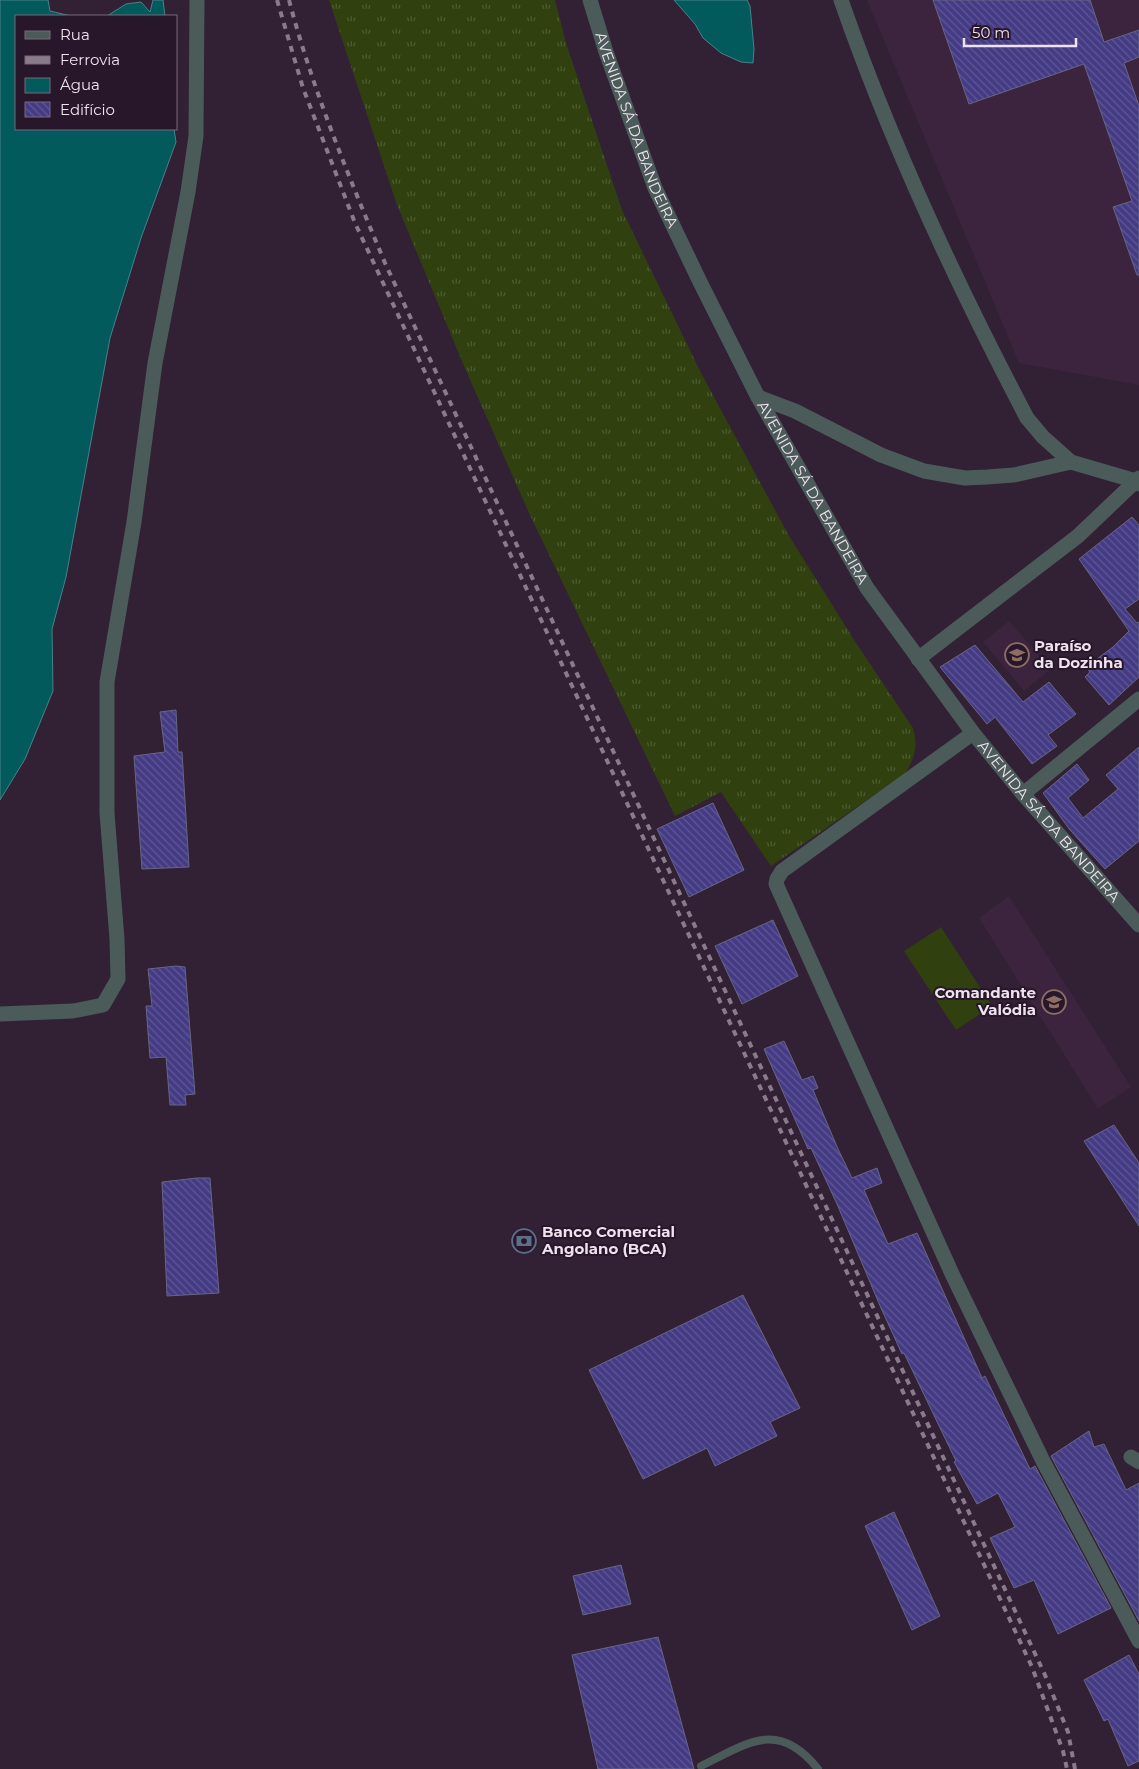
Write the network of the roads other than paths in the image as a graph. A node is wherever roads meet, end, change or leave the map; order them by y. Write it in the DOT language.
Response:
graph roads {
  1 [pos="197,0"];
  2 [pos="590,0"];
  3 [pos="841,0"];
  4 [pos="758,397"];
  5 [pos="1070,462"];
  6 [pos="1138,481"];
  7 [pos="918,659"];
  8 [pos="1139,699"];
  9 [pos="972,734"];
  10 [pos="1023,794"];
  11 [pos="1139,925"];
  12 [pos="0,1014"];
  13 [pos="1139,1641"];
  14 [pos="701,1766"];
  15 [pos="818,1769"];
  1 -- 12 [label="street"];
  2 -- 4 [label="street, AVENIDA SÁ DA BANDEIRA"];
  3 -- 5 [label="street"];
  4 -- 5 [label="street"];
  4 -- 7 [label="street, AVENIDA SÁ DA BANDEIRA"];
  5 -- 6 [label="street"];
  6 -- 7 [label="street"];
  7 -- 9 [label="street, AVENIDA SÁ DA BANDEIRA"];
  8 -- 10 [label="street"];
  9 -- 10 [label="street, AVENIDA SÁ DA BANDEIRA"];
  9 -- 13 [label="street"];
  10 -- 11 [label="street, AVENIDA SÁ DA BANDEIRA"];
  14 -- 15 [label="lane"];
}
